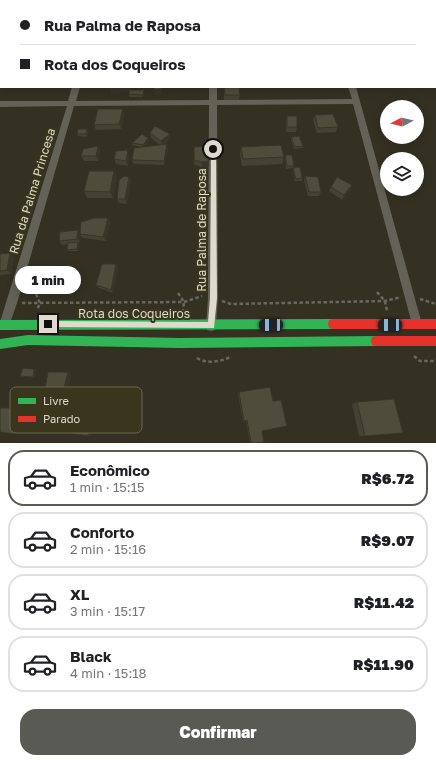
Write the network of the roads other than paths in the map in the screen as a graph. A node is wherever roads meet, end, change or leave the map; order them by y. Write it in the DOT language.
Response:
graph roads {
  1 [pos="76,88"];
  2 [pos="213,88"];
  3 [pos="352,88"];
  4 [pos="355,101"];
  5 [pos="72,103"];
  6 [pos="213,103"];
  7 [pos="0,104"];
  8 [pos="417,324"];
  9 [pos="436,324"];
  10 [pos="2,325"];
  11 [pos="211,326"];
  12 [pos="436,341"];
  13 [pos="0,344"];
  1 -- 5 [label="street, Rua da Palma Princesa"];
  2 -- 6 [label="street, Rua Palma de Raposa"];
  3 -- 4 [label="street"];
  4 -- 6 [label="street"];
  4 -- 8 [label="street"];
  5 -- 6 [label="street"];
  5 -- 7 [label="street"];
  5 -- 10 [label="street, Rua da Palma Princesa"];
  6 -- 11 [label="street, Rua Palma de Raposa"];
  8 -- 9 [label="main road, Rota dos Coqueiros"];
  8 -- 11 [label="main road, Rota dos Coqueiros"];
  10 -- 11 [label="main road, Rota dos Coqueiros"];
  12 -- 13 [label="main road"];
}
